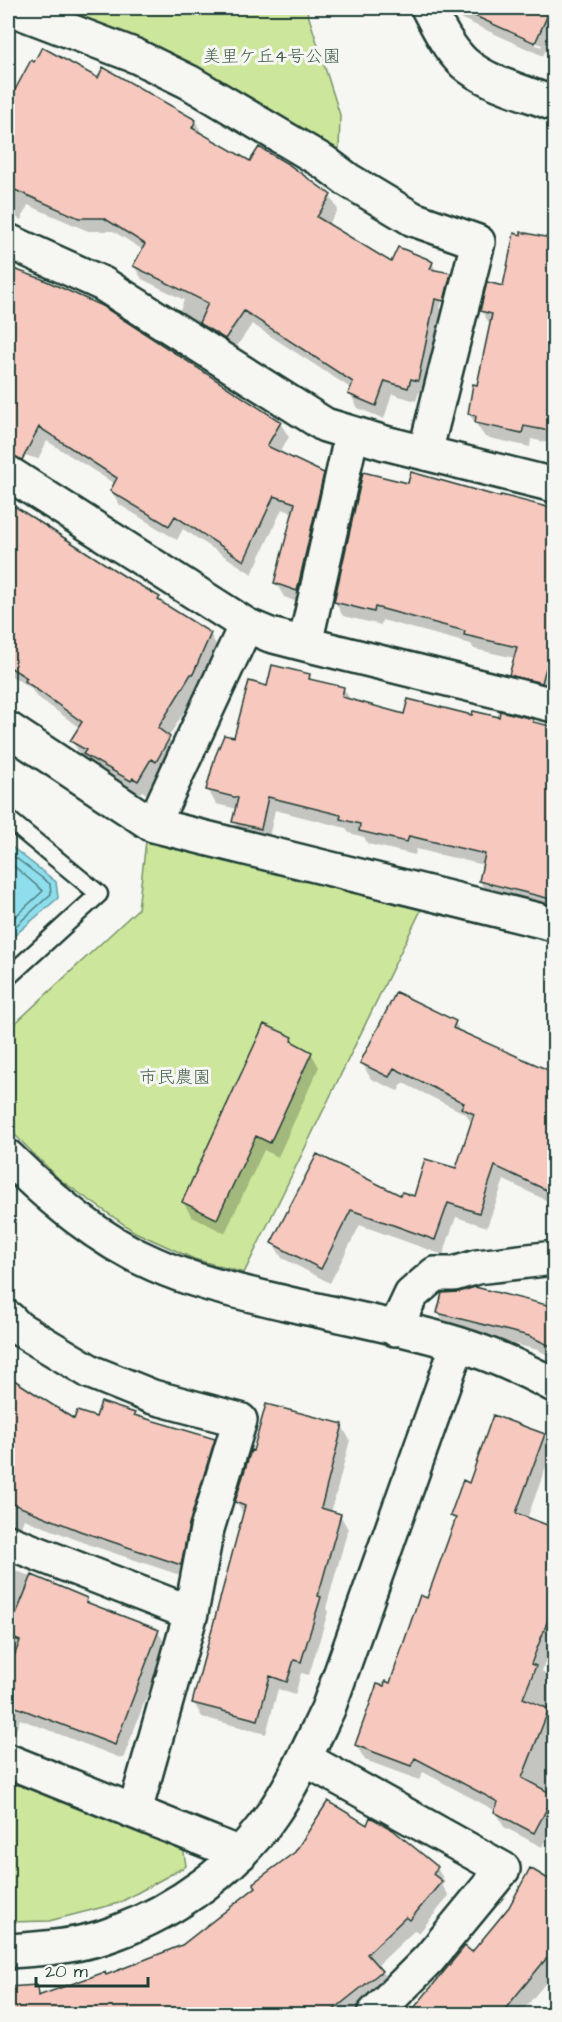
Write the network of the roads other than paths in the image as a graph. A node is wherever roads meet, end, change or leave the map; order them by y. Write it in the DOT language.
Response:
graph roads {
  1 [pos="428,8"];
  2 [pos="17,16"];
  3 [pos="555,104"];
  4 [pos="8,241"];
  5 [pos="352,433"];
  6 [pos="425,453"];
  7 [pos="8,473"];
  8 [pos="555,485"];
  9 [pos="246,625"];
  10 [pos="305,644"];
  11 [pos="555,705"];
  12 [pos="8,729"];
  13 [pos="8,819"];
  14 [pos="153,825"];
  15 [pos="555,924"];
  16 [pos="8,977"];
  17 [pos="8,1157"];
  18 [pos="555,1258"];
  19 [pos="8,1318"];
  20 [pos="395,1329"];
  21 [pos="458,1344"];
  22 [pos="555,1385"];
  23 [pos="8,1542"];
  24 [pos="191,1613"];
  25 [pos="305,1759"];
  26 [pos="8,1761"];
  27 [pos="135,1811"];
  28 [pos="240,1854"];
  29 [pos="8,1951"];
  30 [pos="374,2014"];
  1 -- 3 [label="street"];
  2 -- 6 [label="street"];
  4 -- 5 [label="street"];
  5 -- 6 [label="street"];
  5 -- 10 [label="street"];
  6 -- 8 [label="street"];
  7 -- 9 [label="street"];
  9 -- 10 [label="street"];
  9 -- 14 [label="street"];
  10 -- 11 [label="street"];
  12 -- 14 [label="street"];
  13 -- 16 [label="lane"];
  14 -- 15 [label="street"];
  17 -- 20 [label="street"];
  18 -- 20 [label="street"];
  19 -- 24 [label="street"];
  20 -- 21 [label="street"];
  21 -- 22 [label="street"];
  21 -- 25 [label="street"];
  23 -- 24 [label="street"];
  24 -- 27 [label="street"];
  25 -- 28 [label="street"];
  25 -- 30 [label="street"];
  26 -- 27 [label="street"];
  27 -- 28 [label="street"];
  28 -- 29 [label="street"];
}
